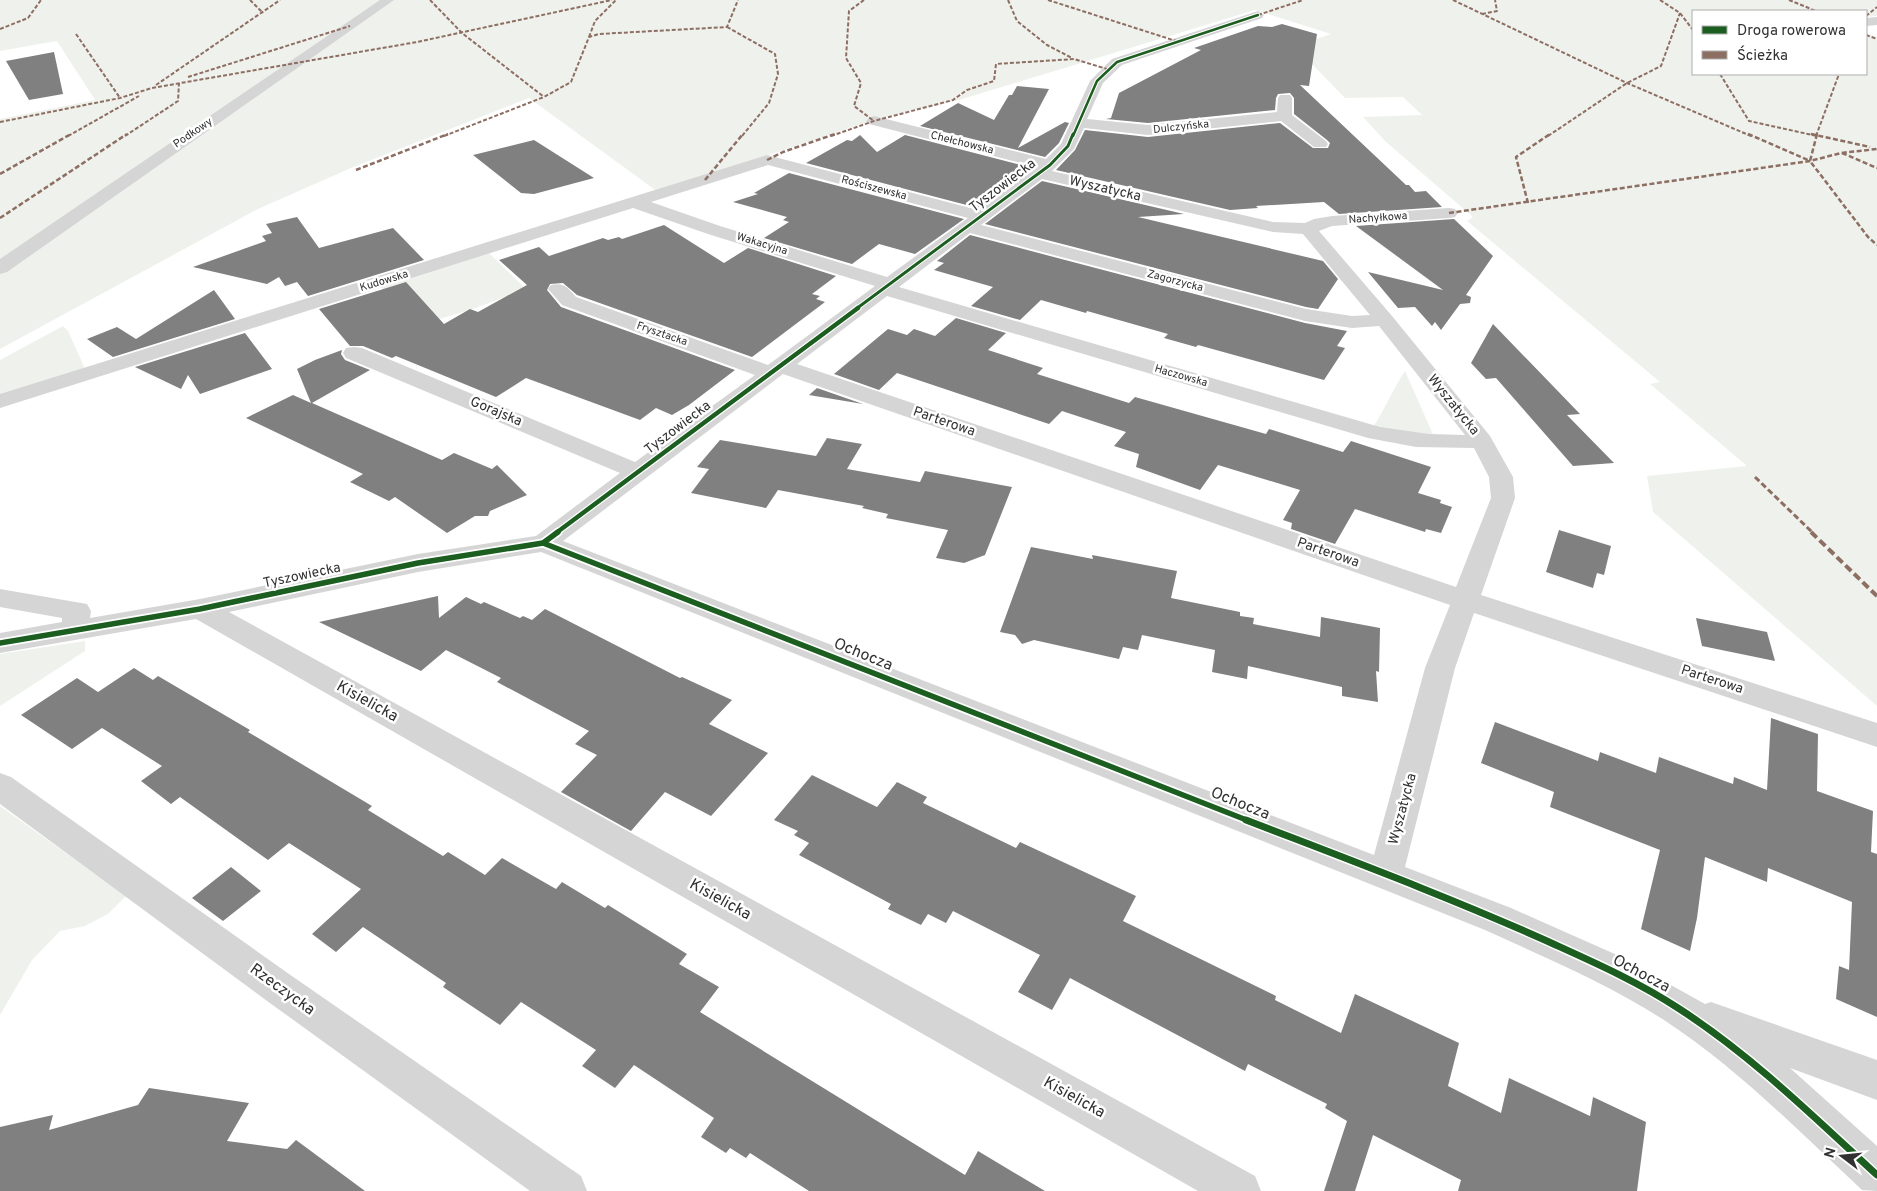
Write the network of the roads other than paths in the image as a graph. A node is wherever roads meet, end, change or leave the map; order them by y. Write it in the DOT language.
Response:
graph roads {
  1 [pos="388,0"];
  2 [pos="1258,15"];
  3 [pos="1285,96"];
  4 [pos="1284,116"];
  5 [pos="874,122"];
  6 [pos="1077,123"];
  7 [pos="1320,144"];
  8 [pos="767,160"];
  9 [pos="1044,169"];
  10 [pos="634,202"];
  11 [pos="1449,213"];
  12 [pos="974,221"];
  13 [pos="1308,229"];
  14 [pos="0,268"];
  15 [pos="887,287"];
  16 [pos="558,289"];
  17 [pos="1385,320"];
  18 [pos="354,353"];
  19 [pos="775,370"];
  20 [pos="0,401"];
  21 [pos="1482,441"];
  22 [pos="638,472"];
  23 [pos="543,543"];
  24 [pos="0,598"];
  25 [pos="1465,600"];
  26 [pos="200,608"];
  27 [pos="75,631"];
  28 [pos="0,643"];
  29 [pos="1877,735"];
  30 [pos="0,786"];
  31 [pos="1386,875"];
  32 [pos="1677,1007"];
  33 [pos="1877,1080"];
  34 [pos="1877,1175"];
  35 [pos="566,1191"];
  36 [pos="1240,1191"];
  1 -- 14 [label="street, Podkowy"];
  2 -- 6 [label="street, Tyszowiecka"];
  3 -- 4 [label="street"];
  4 -- 6 [label="street, Dulczyńska"];
  4 -- 7 [label="street"];
  5 -- 9 [label="street, Chełchowska"];
  6 -- 9 [label="street, Tyszowiecka"];
  8 -- 10 [label="street, Kudowska"];
  8 -- 12 [label="street, Rościszewska"];
  9 -- 12 [label="street, Tyszowiecka"];
  9 -- 13 [label="street, Wyszatycka"];
  10 -- 15 [label="street, Wakacyjna"];
  10 -- 20 [label="street, Kudowska"];
  11 -- 13 [label="street, Nachyłkowa"];
  12 -- 15 [label="street, Tyszowiecka"];
  12 -- 17 [label="street, Zagorzycka"];
  13 -- 17 [label="street, Wyszatycka"];
  15 -- 19 [label="street, Tyszowiecka"];
  15 -- 21 [label="street, Haczowska"];
  16 -- 19 [label="street, Frysztacka"];
  17 -- 21 [label="street, Wyszatycka"];
  18 -- 22 [label="street, Gorajska"];
  19 -- 22 [label="street, Tyszowiecka"];
  19 -- 25 [label="street, Parterowa"];
  21 -- 25 [label="street, Wyszatycka"];
  22 -- 23 [label="street, Tyszowiecka"];
  23 -- 26 [label="street, Tyszowiecka"];
  23 -- 31 [label="street, Ochocza"];
  24 -- 27 [label="street"];
  25 -- 29 [label="street, Parterowa"];
  25 -- 31 [label="street, Wyszatycka"];
  26 -- 27 [label="street, Tyszowiecka"];
  26 -- 36 [label="street, Kisielicka"];
  27 -- 28 [label="street, Tyszowiecka"];
  30 -- 35 [label="street, Rzeczycka"];
  31 -- 32 [label="street, Ochocza"];
  32 -- 33 [label="street, Ochocza"];
  32 -- 34 [label="street, Ochocza"];
}
